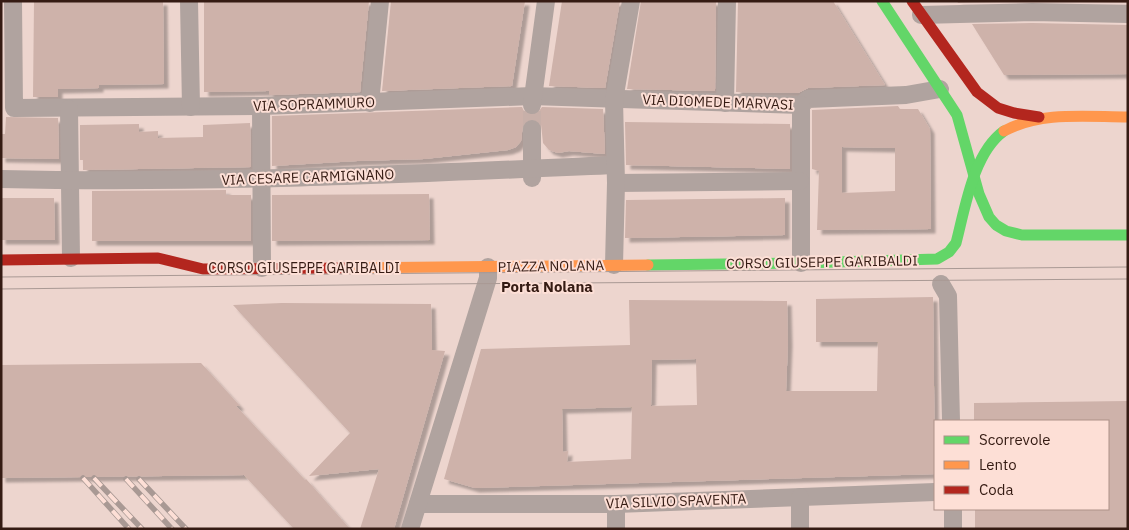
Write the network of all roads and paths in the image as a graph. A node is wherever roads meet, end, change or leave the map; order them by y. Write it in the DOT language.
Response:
graph roads {
  1 [pos="13,1"];
  2 [pos="189,1"];
  3 [pos="380,1"];
  4 [pos="546,1"];
  5 [pos="631,1"];
  6 [pos="727,1"];
  7 [pos="882,1"];
  8 [pos="1031,7"];
  9 [pos="916,8"];
  10 [pos="1128,14"];
  11 [pos="940,89"];
  12 [pos="532,100"];
  13 [pos="614,100"];
  14 [pos="370,103"];
  15 [pos="725,103"];
  16 [pos="801,105"];
  17 [pos="261,106"];
  18 [pos="191,107"];
  19 [pos="68,109"];
  20 [pos="1128,117"];
  21 [pos="1047,118"];
  22 [pos="532,129"];
  23 [pos="615,165"];
  24 [pos="532,173"];
  25 [pos="975,177"];
  26 [pos="1,179"];
  27 [pos="261,180"];
  28 [pos="70,181"];
  29 [pos="800,182"];
  30 [pos="616,183"];
  31 [pos="1128,235"];
  32 [pos="1086,236"];
  33 [pos="1128,244"];
  34 [pos="71,258"];
  35 [pos="1,260"];
  36 [pos="801,263"];
  37 [pos="614,265"];
  38 [pos="488,267"];
  39 [pos="262,268"];
  40 [pos="941,284"];
  41 [pos="951,420"];
  42 [pos="934,492"];
  43 [pos="800,497"];
  44 [pos="418,504"];
  45 [pos="616,504"];
  46 [pos="953,510"];
  47 [pos="410,529"];
  48 [pos="616,529"];
  49 [pos="800,529"];
  50 [pos="953,529"];
  1 -- 19 [label="street, VIA SOPRAMMURO"];
  2 -- 18 [label="street"];
  3 -- 14 [label="street"];
  4 -- 12 [label="street"];
  5 -- 13 [label="street"];
  6 -- 15 [label="street"];
  7 -- 11 [label="main road"];
  8 -- 9 [label="street"];
  8 -- 10 [label="street"];
  9 -- 21 [label="main road"];
  11 -- 16 [label="street, VIA DIOMEDE MARVASI"];
  11 -- 25 [label="main road"];
  12 -- 13 [label="street, VIA SOPRAMMURO"];
  12 -- 14 [label="street, VIA SOPRAMMURO"];
  13 -- 15 [label="street, VIA DIOMEDE MARVASI"];
  13 -- 23 [label="street"];
  14 -- 17 [label="street, VIA SOPRAMMURO"];
  15 -- 16 [label="street, VIA DIOMEDE MARVASI"];
  16 -- 29 [label="street"];
  17 -- 18 [label="street, VIA SOPRAMMURO"];
  17 -- 27 [label="street"];
  18 -- 19 [label="street, VIA SOPRAMMURO"];
  19 -- 28 [label="street"];
  20 -- 21 [label="main road"];
  21 -- 25 [label="main road, CORSO GIUSEPPE GARIBALDI"];
  22 -- 24 [label="street"];
  23 -- 24 [label="street, VIA CESARE CARMIGNANO"];
  23 -- 30 [label="street"];
  24 -- 27 [label="street, VIA CESARE CARMIGNANO"];
  25 -- 32 [label="main road"];
  25 -- 36 [label="main road, CORSO GIUSEPPE GARIBALDI"];
  26 -- 28 [label="street, VIA CESARE CARMIGNANO"];
  27 -- 28 [label="street, VIA CESARE CARMIGNANO"];
  27 -- 39 [label="street"];
  28 -- 34 [label="street"];
  29 -- 30 [label="street"];
  29 -- 36 [label="street"];
  30 -- 37 [label="street"];
  31 -- 32 [label="main road"];
  32 -- 33 [label="main road"];
  34 -- 35 [label="main road, CORSO GIUSEPPE GARIBALDI"];
  34 -- 39 [label="main road, CORSO GIUSEPPE GARIBALDI"];
  36 -- 37 [label="main road, CORSO GIUSEPPE GARIBALDI"];
  37 -- 38 [label="main road, PIAZZA NOLANA"];
  38 -- 39 [label="main road, CORSO GIUSEPPE GARIBALDI"];
  38 -- 44 [label="street"];
  40 -- 41 [label="street"];
  42 -- 43 [label="street, VIA SILVIO SPAVENTA"];
  43 -- 45 [label="street, VIA SILVIO SPAVENTA"];
  43 -- 49 [label="street"];
  44 -- 45 [label="street, VIA SILVIO SPAVENTA"];
  44 -- 47 [label="street"];
  45 -- 48 [label="street"];
  46 -- 50 [label="street"];
}
